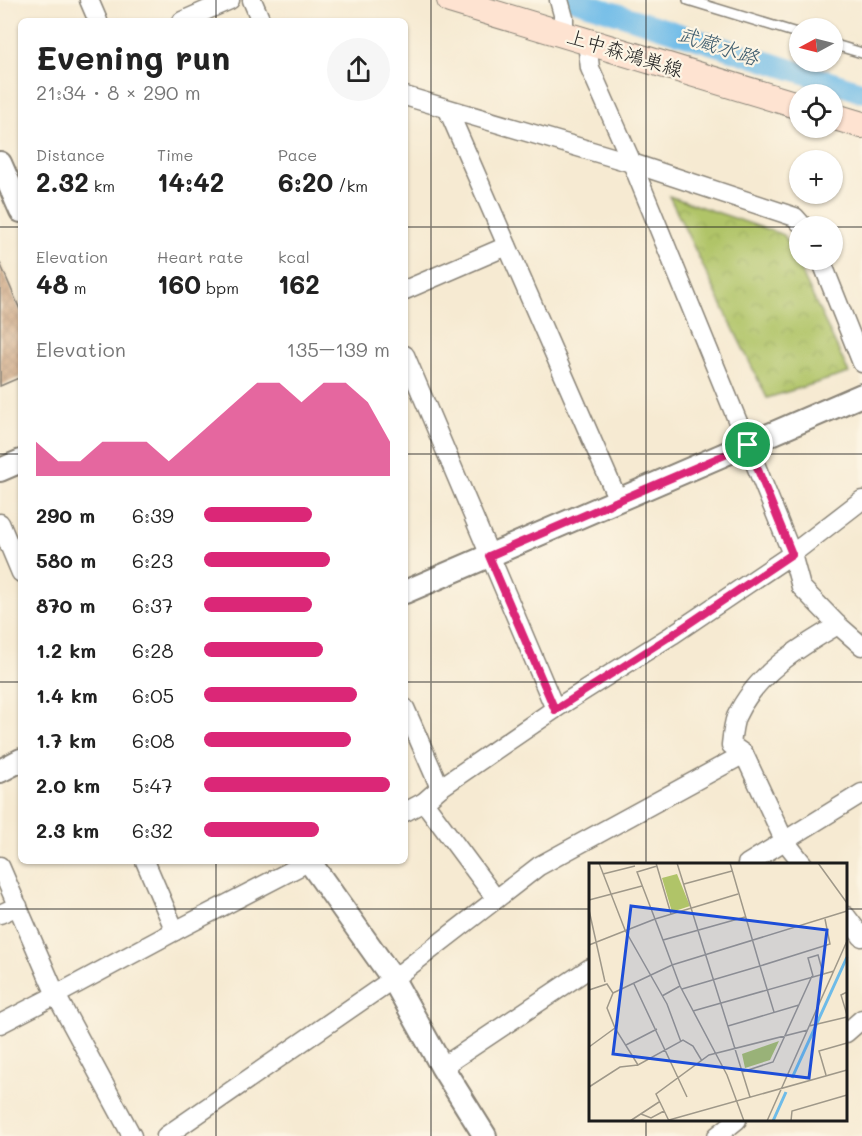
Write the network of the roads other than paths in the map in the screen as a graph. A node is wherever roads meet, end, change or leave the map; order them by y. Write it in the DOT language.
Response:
graph roads {
  1 [pos="89,0"];
  2 [pos="230,0"];
  3 [pos="252,0"];
  4 [pos="450,0"];
  5 [pos="559,0"];
  6 [pos="688,0"];
  7 [pos="97,18"];
  8 [pos="189,18"];
  9 [pos="260,18"];
  10 [pos="789,31"];
  11 [pos="572,32"];
  12 [pos="843,47"];
  13 [pos="862,53"];
  14 [pos="408,97"];
  15 [pos="789,102"];
  16 [pos="448,110"];
  17 [pos="843,119"];
  18 [pos="862,125"];
  19 [pos="0,163"];
  20 [pos="632,163"];
  21 [pos="18,204"];
  22 [pos="792,216"];
  23 [pos="507,246"];
  24 [pos="825,270"];
  25 [pos="408,290"];
  26 [pos="408,361"];
  27 [pos="862,363"];
  28 [pos="862,395"];
  29 [pos="748,445"];
  30 [pos="18,461"];
  31 [pos="0,470"];
  32 [pos="618,500"];
  33 [pos="862,500"];
  34 [pos="0,523"];
  35 [pos="792,554"];
  36 [pos="489,556"];
  37 [pos="18,566"];
  38 [pos="408,591"];
  39 [pos="838,625"];
  40 [pos="862,646"];
  41 [pos="555,710"];
  42 [pos="408,715"];
  43 [pos="744,754"];
  44 [pos="18,762"];
  45 [pos="0,771"];
  46 [pos="440,788"];
  47 [pos="862,793"];
  48 [pos="424,802"];
  49 [pos="408,810"];
  50 [pos="784,840"];
  51 [pos="749,863"];
  52 [pos="802,863"];
  53 [pos="146,864"];
  54 [pos="303,864"];
  55 [pos="311,864"];
  56 [pos="0,866"];
  57 [pos="496,899"];
  58 [pos="18,906"];
  59 [pos="0,914"];
  60 [pos="847,917"];
  61 [pos="175,931"];
  62 [pos="862,936"];
  63 [pos="589,969"];
  64 [pos="393,979"];
  65 [pos="57,995"];
  66 [pos="862,1019"];
  67 [pos="0,1024"];
  68 [pos="847,1031"];
  69 [pos="442,1067"];
  70 [pos="735,1121"];
  71 [pos="132,1136"];
  72 [pos="166,1136"];
  73 [pos="485,1136"];
  74 [pos="717,1136"];
  1 -- 7 [label="street"];
  2 -- 8 [label="street"];
  3 -- 9 [label="street"];
  4 -- 11 [label="main road, 上中森鴻巣線"];
  5 -- 11 [label="street"];
  6 -- 10 [label="lane"];
  11 -- 15 [label="main road, 上中森鴻巣線"];
  11 -- 20 [label="street"];
  12 -- 13 [label="lane"];
  14 -- 16 [label="street"];
  16 -- 20 [label="street"];
  16 -- 23 [label="street"];
  17 -- 18 [label="main road"];
  19 -- 21 [label="street"];
  20 -- 22 [label="street"];
  20 -- 29 [label="street"];
  23 -- 25 [label="street"];
  23 -- 32 [label="street"];
  24 -- 27 [label="street"];
  26 -- 36 [label="street"];
  28 -- 29 [label="street"];
  29 -- 32 [label="street"];
  29 -- 35 [label="street"];
  30 -- 31 [label="street"];
  32 -- 36 [label="street"];
  33 -- 35 [label="street"];
  34 -- 37 [label="street"];
  35 -- 39 [label="street"];
  35 -- 41 [label="street"];
  36 -- 38 [label="street"];
  36 -- 41 [label="street"];
  39 -- 40 [label="street"];
  39 -- 43 [label="street"];
  41 -- 46 [label="street"];
  42 -- 46 [label="street"];
  43 -- 50 [label="street"];
  43 -- 57 [label="street"];
  44 -- 45 [label="street"];
  46 -- 48 [label="street"];
  47 -- 50 [label="street"];
  48 -- 49 [label="street"];
  48 -- 57 [label="street"];
  50 -- 51 [label="street"];
  50 -- 52 [label="street"];
  53 -- 61 [label="street"];
  54 -- 61 [label="street"];
  55 -- 64 [label="street"];
  56 -- 58 [label="street"];
  57 -- 64 [label="street"];
  58 -- 59 [label="street"];
  58 -- 65 [label="street"];
  60 -- 62 [label="street"];
  61 -- 65 [label="street"];
  63 -- 69 [label="street"];
  64 -- 69 [label="street"];
  64 -- 72 [label="street"];
  65 -- 67 [label="street"];
  65 -- 71 [label="street"];
  66 -- 68 [label="street"];
  69 -- 73 [label="street"];
  70 -- 74 [label="street"];
}
